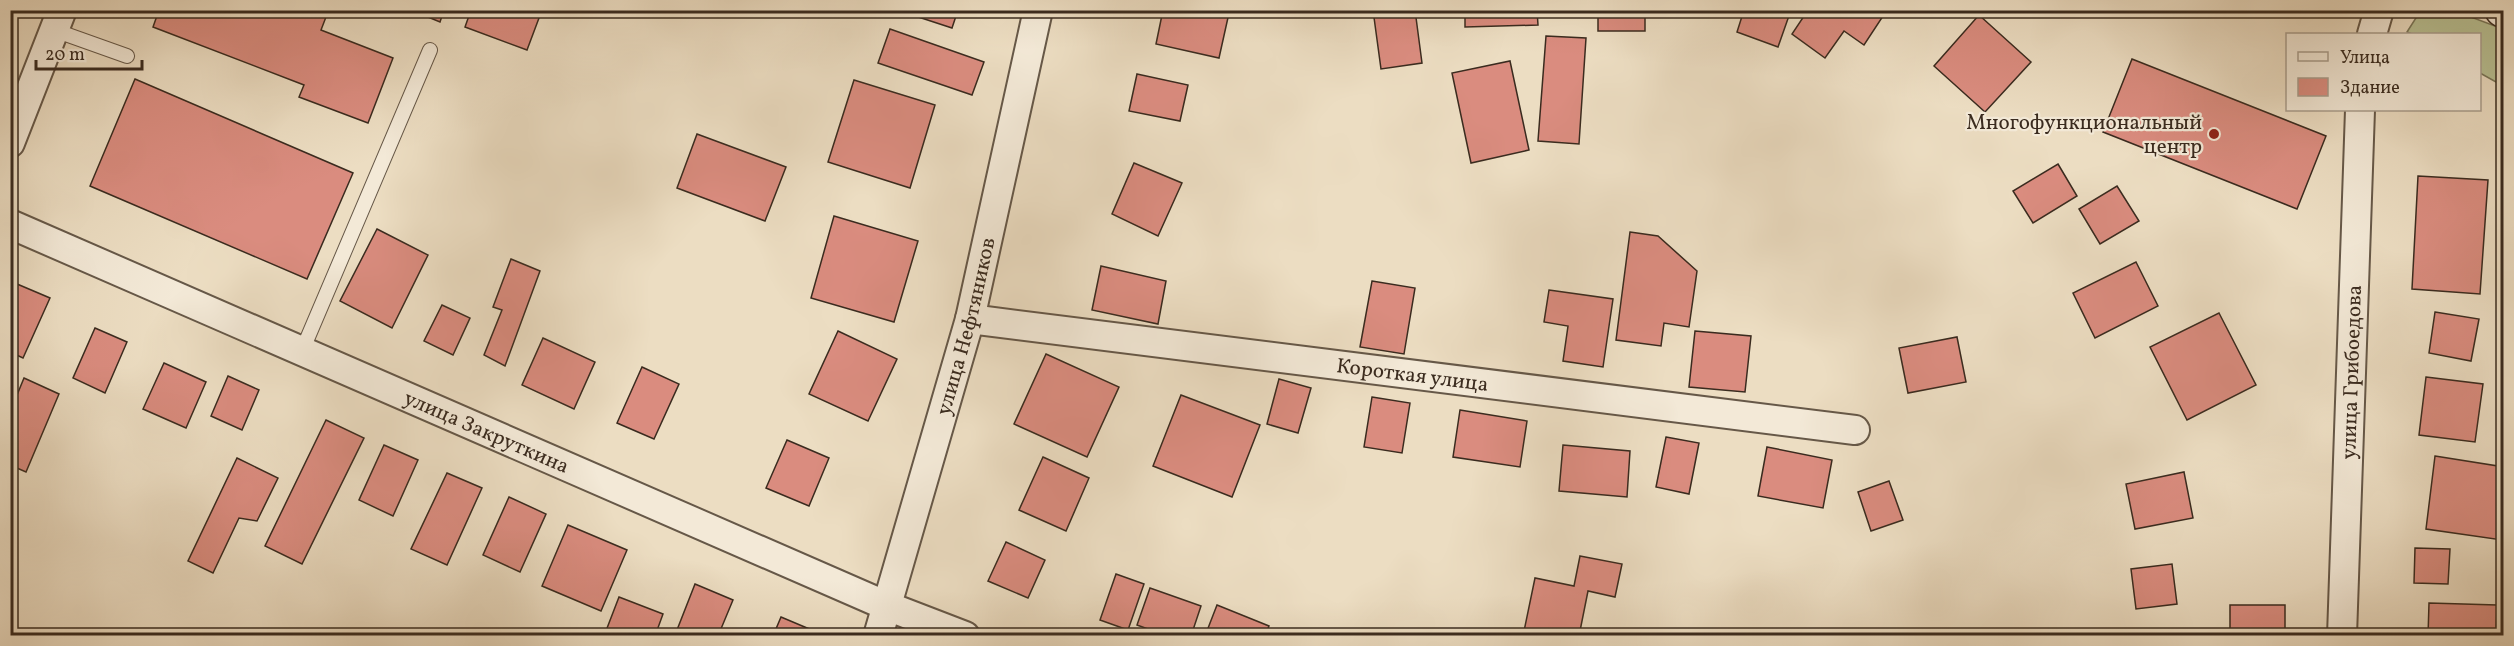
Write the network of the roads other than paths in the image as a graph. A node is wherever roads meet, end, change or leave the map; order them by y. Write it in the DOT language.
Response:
graph roads {
  1 [pos="1038,10"];
  2 [pos="2379,10"];
  3 [pos="58,20"];
  4 [pos="2372,33"];
  5 [pos="430,50"];
  6 [pos="127,56"];
  7 [pos="2360,111"];
  8 [pos="10,143"];
  9 [pos="10,224"];
  10 [pos="970,319"];
  11 [pos="302,351"];
  12 [pos="1855,430"];
  13 [pos="887,606"];
  14 [pos="878,636"];
  15 [pos="965,636"];
  16 [pos="2342,636"];
  1 -- 10 [label="street, улица Нефтяников"];
  2 -- 4 [label="street"];
  3 -- 6 [label="lane"];
  3 -- 8 [label="street"];
  5 -- 11 [label="lane"];
  7 -- 16 [label="street, улица Грибоедова"];
  9 -- 11 [label="street, улица Закруткина"];
  10 -- 12 [label="street, Короткая улица"];
  10 -- 13 [label="street, улица Нефтяников"];
  11 -- 13 [label="street, улица Закруткина"];
  13 -- 14 [label="street, улица Нефтяников"];
  13 -- 15 [label="street, улица Закруткина"];
}
